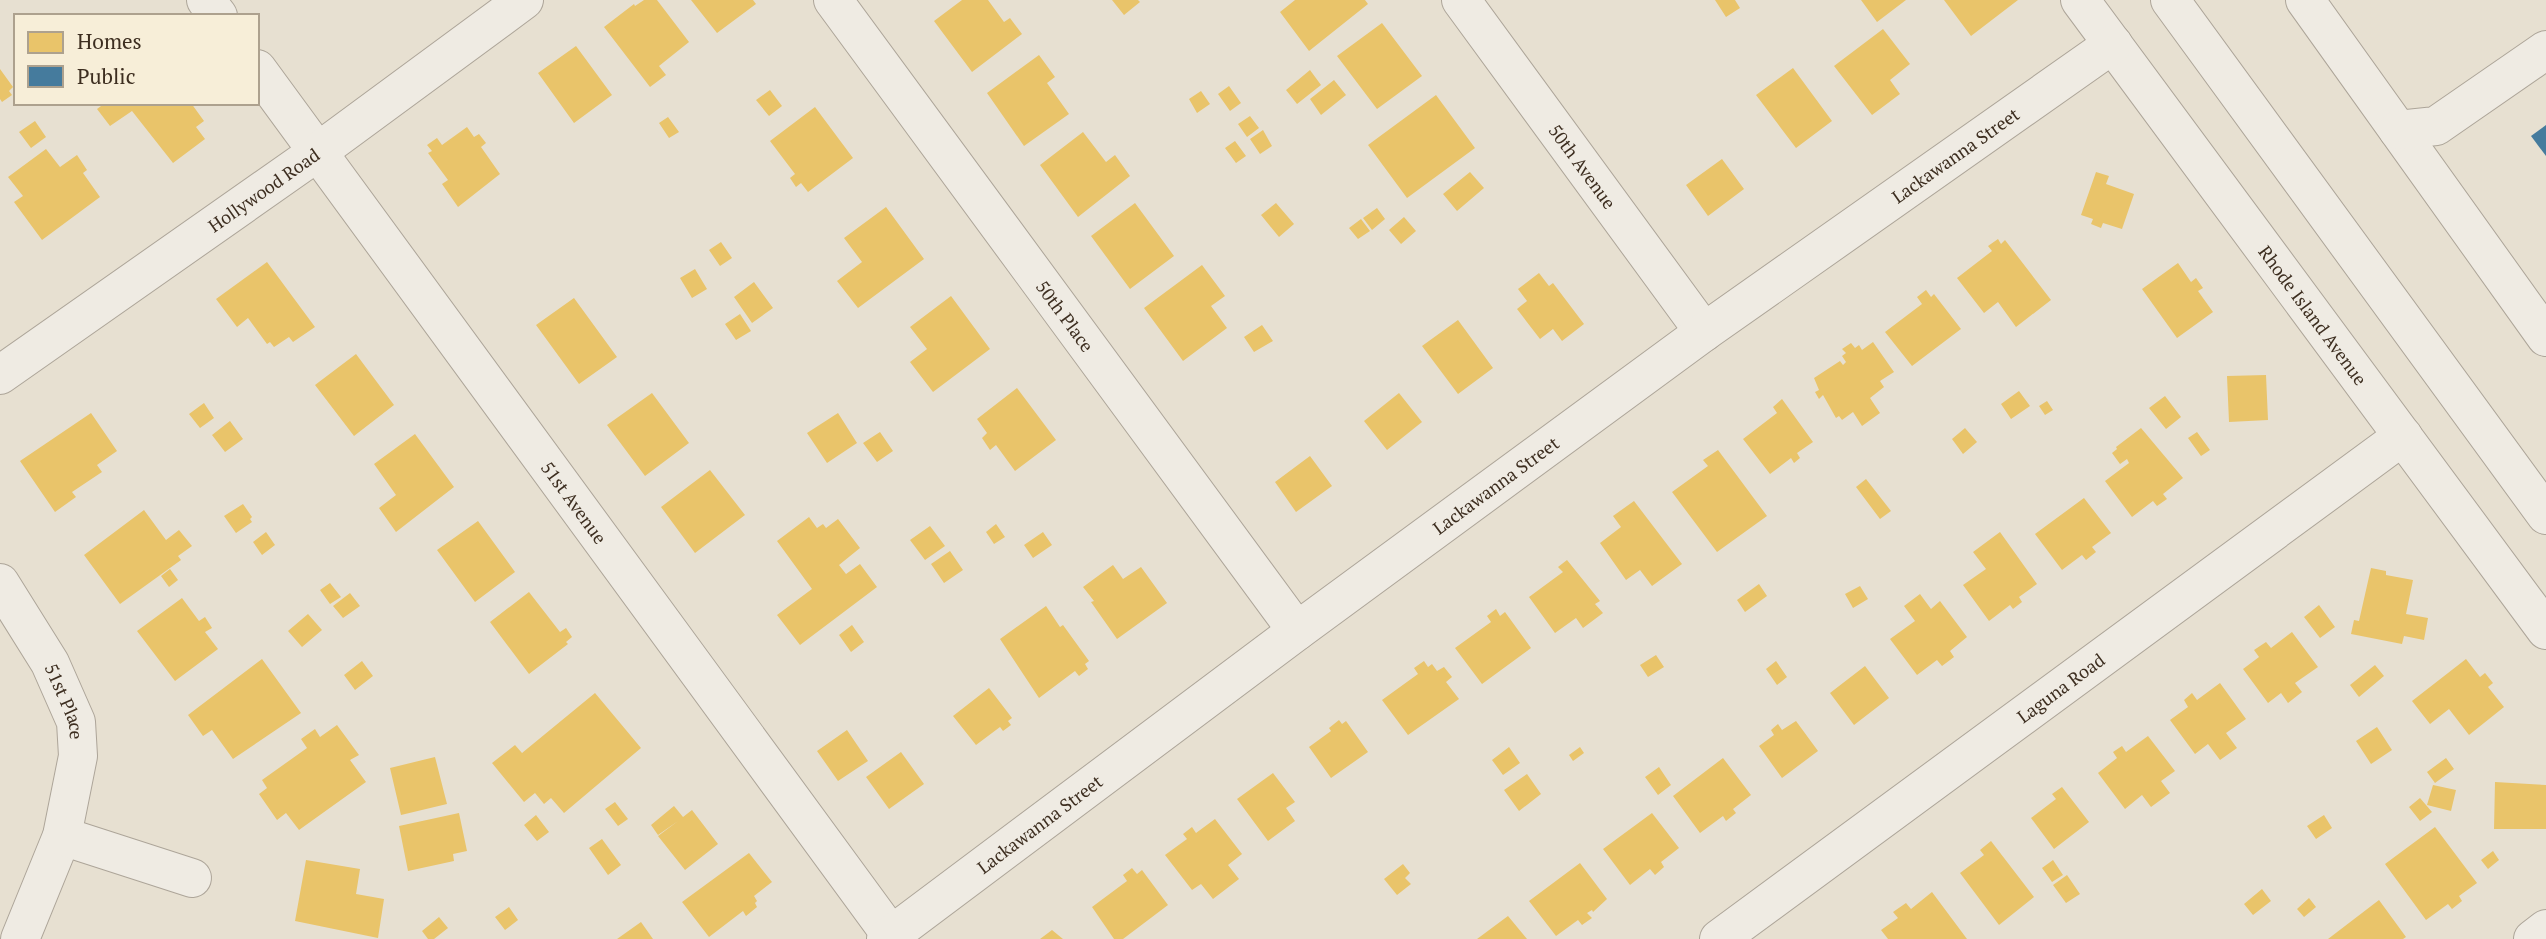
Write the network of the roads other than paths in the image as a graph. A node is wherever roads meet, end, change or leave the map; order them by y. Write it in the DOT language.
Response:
graph roads {
  1 [pos="524,0"];
  2 [pos="833,0"];
  3 [pos="1461,0"];
  4 [pos="2080,0"];
  5 [pos="2170,0"];
  6 [pos="2305,0"];
  7 [pos="2113,44"];
  8 [pos="2546,50"];
  9 [pos="259,72"];
  10 [pos="2398,130"];
  11 [pos="319,151"];
  12 [pos="1704,332"];
  13 [pos="2546,337"];
  14 [pos="0,375"];
  15 [pos="2403,436"];
  16 [pos="2546,515"];
  17 [pos="0,583"];
  18 [pos="2546,630"];
  19 [pos="1297,631"];
  20 [pos="62,836"];
  21 [pos="191,878"];
  22 [pos="2546,929"];
  23 [pos="888,937"];
  24 [pos="20,939"];
  25 [pos="1719,939"];
  26 [pos="2533,939"];
  1 -- 11 [label="street, Hollywood Road"];
  2 -- 19 [label="street, 50th Place"];
  3 -- 12 [label="street, 50th Avenue"];
  4 -- 7 [label="street, Rhode Island Avenue"];
  5 -- 16 [label="street"];
  6 -- 10 [label="street"];
  7 -- 12 [label="street, Lackawanna Street"];
  7 -- 15 [label="street, Rhode Island Avenue"];
  8 -- 10 [label="street"];
  9 -- 11 [label="street, 51st Avenue"];
  10 -- 13 [label="street"];
  11 -- 14 [label="street, Hollywood Road"];
  11 -- 23 [label="street, 51st Avenue"];
  12 -- 19 [label="street, Lackawanna Street"];
  15 -- 18 [label="street, Rhode Island Avenue"];
  15 -- 25 [label="street, Laguna Road"];
  17 -- 20 [label="street, 51st Place"];
  19 -- 23 [label="street, Lackawanna Street"];
  20 -- 21 [label="street"];
  20 -- 24 [label="street, 51st Place"];
  22 -- 26 [label="street"];
}
